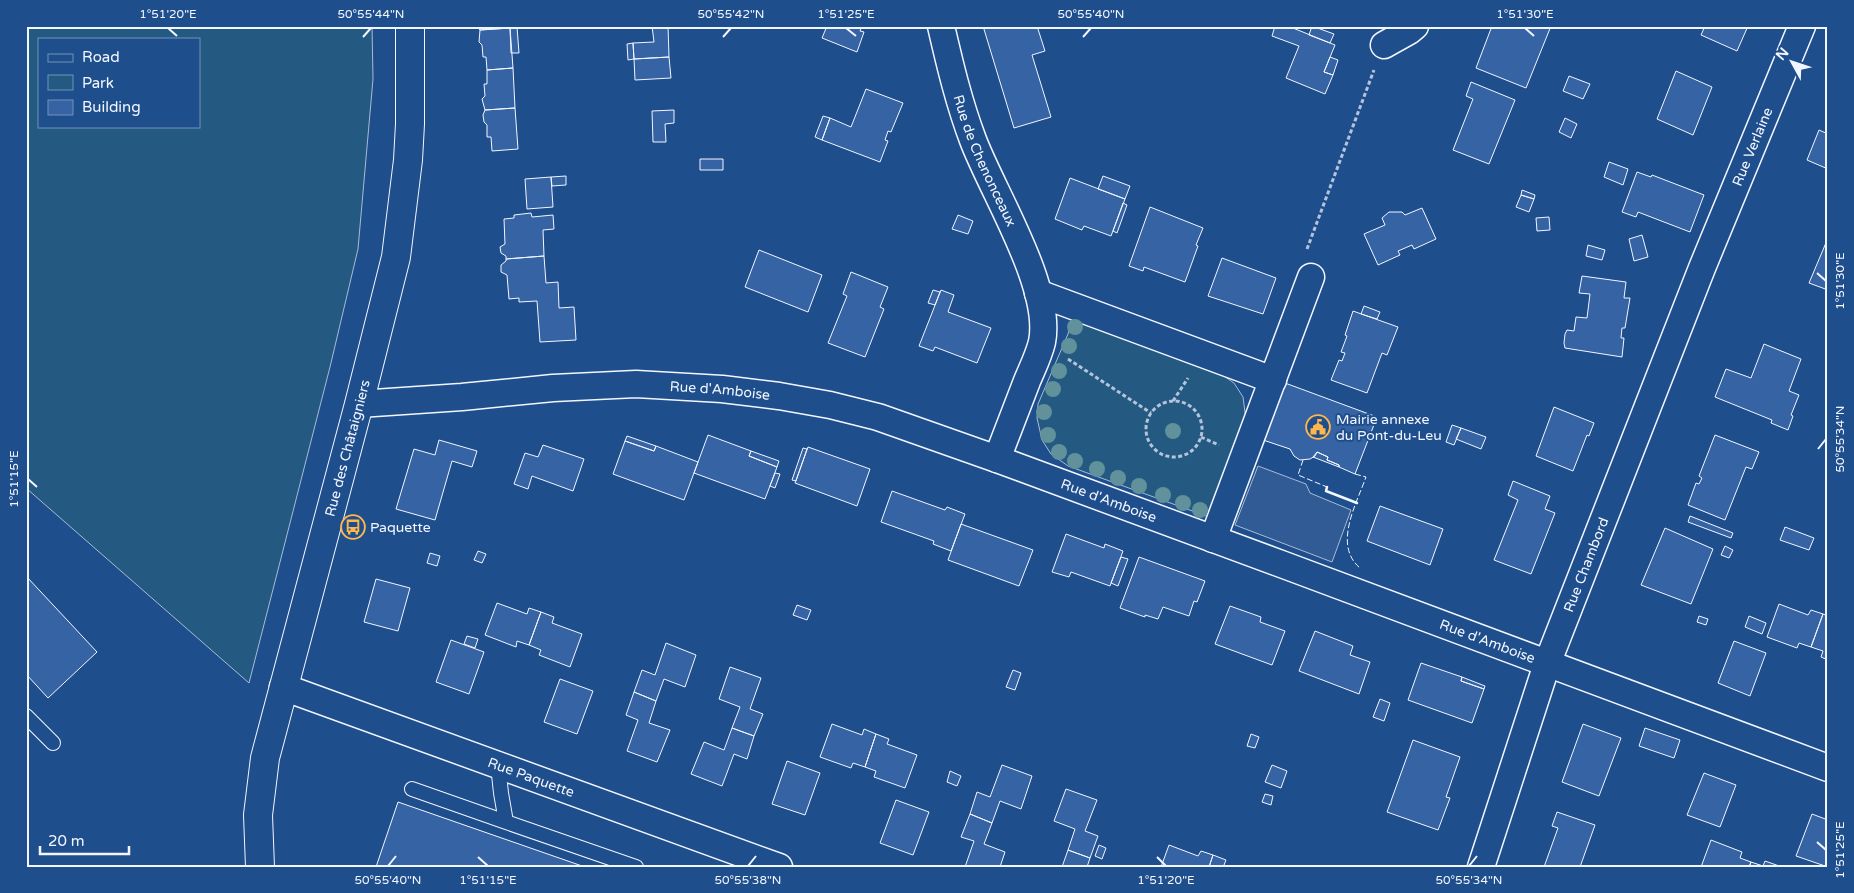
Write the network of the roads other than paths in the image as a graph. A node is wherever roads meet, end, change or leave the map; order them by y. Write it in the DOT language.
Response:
graph roads {
  1 [pos="410,26"];
  2 [pos="941,26"];
  3 [pos="1415,26"];
  4 [pos="1802,26"];
  5 [pos="1384,45"];
  6 [pos="1702,268"];
  7 [pos="1311,277"];
  8 [pos="1038,293"];
  9 [pos="1273,380"];
  10 [pos="359,404"];
  11 [pos="997,459"];
  12 [pos="1213,539"];
  13 [pos="1547,664"];
  14 [pos="283,687"];
  15 [pos="26,716"];
  16 [pos="53,744"];
  17 [pos="498,765"];
  18 [pos="1828,768"];
  19 [pos="412,789"];
  20 [pos="506,822"];
  21 [pos="260,867"];
  22 [pos="636,867"];
  23 [pos="779,867"];
  24 [pos="1481,867"];
  1 -- 10 [label="street, Rue des Châtaigniers"];
  2 -- 8 [label="street, Rue de Chenonceaux"];
  3 -- 5 [label="street"];
  4 -- 6 [label="street, Rue Verlaine"];
  6 -- 13 [label="street, Rue Chambord"];
  7 -- 9 [label="street"];
  8 -- 9 [label="street"];
  8 -- 11 [label="street, Rue de Chenonceaux"];
  9 -- 12 [label="street"];
  10 -- 11 [label="street, Rue d'Amboise"];
  10 -- 14 [label="street, Rue des Châtaigniers"];
  11 -- 12 [label="street, Rue d'Amboise"];
  12 -- 13 [label="street, Rue d'Amboise"];
  13 -- 18 [label="street, Rue d'Amboise"];
  13 -- 24 [label="street, Rue Chambord"];
  14 -- 17 [label="street, Rue Paquette"];
  14 -- 21 [label="street, Rue des Châtaigniers"];
  15 -- 16 [label="lane"];
  17 -- 20 [label="lane"];
  17 -- 23 [label="street, Rue Paquette"];
  19 -- 20 [label="lane"];
  20 -- 22 [label="lane"];
}
